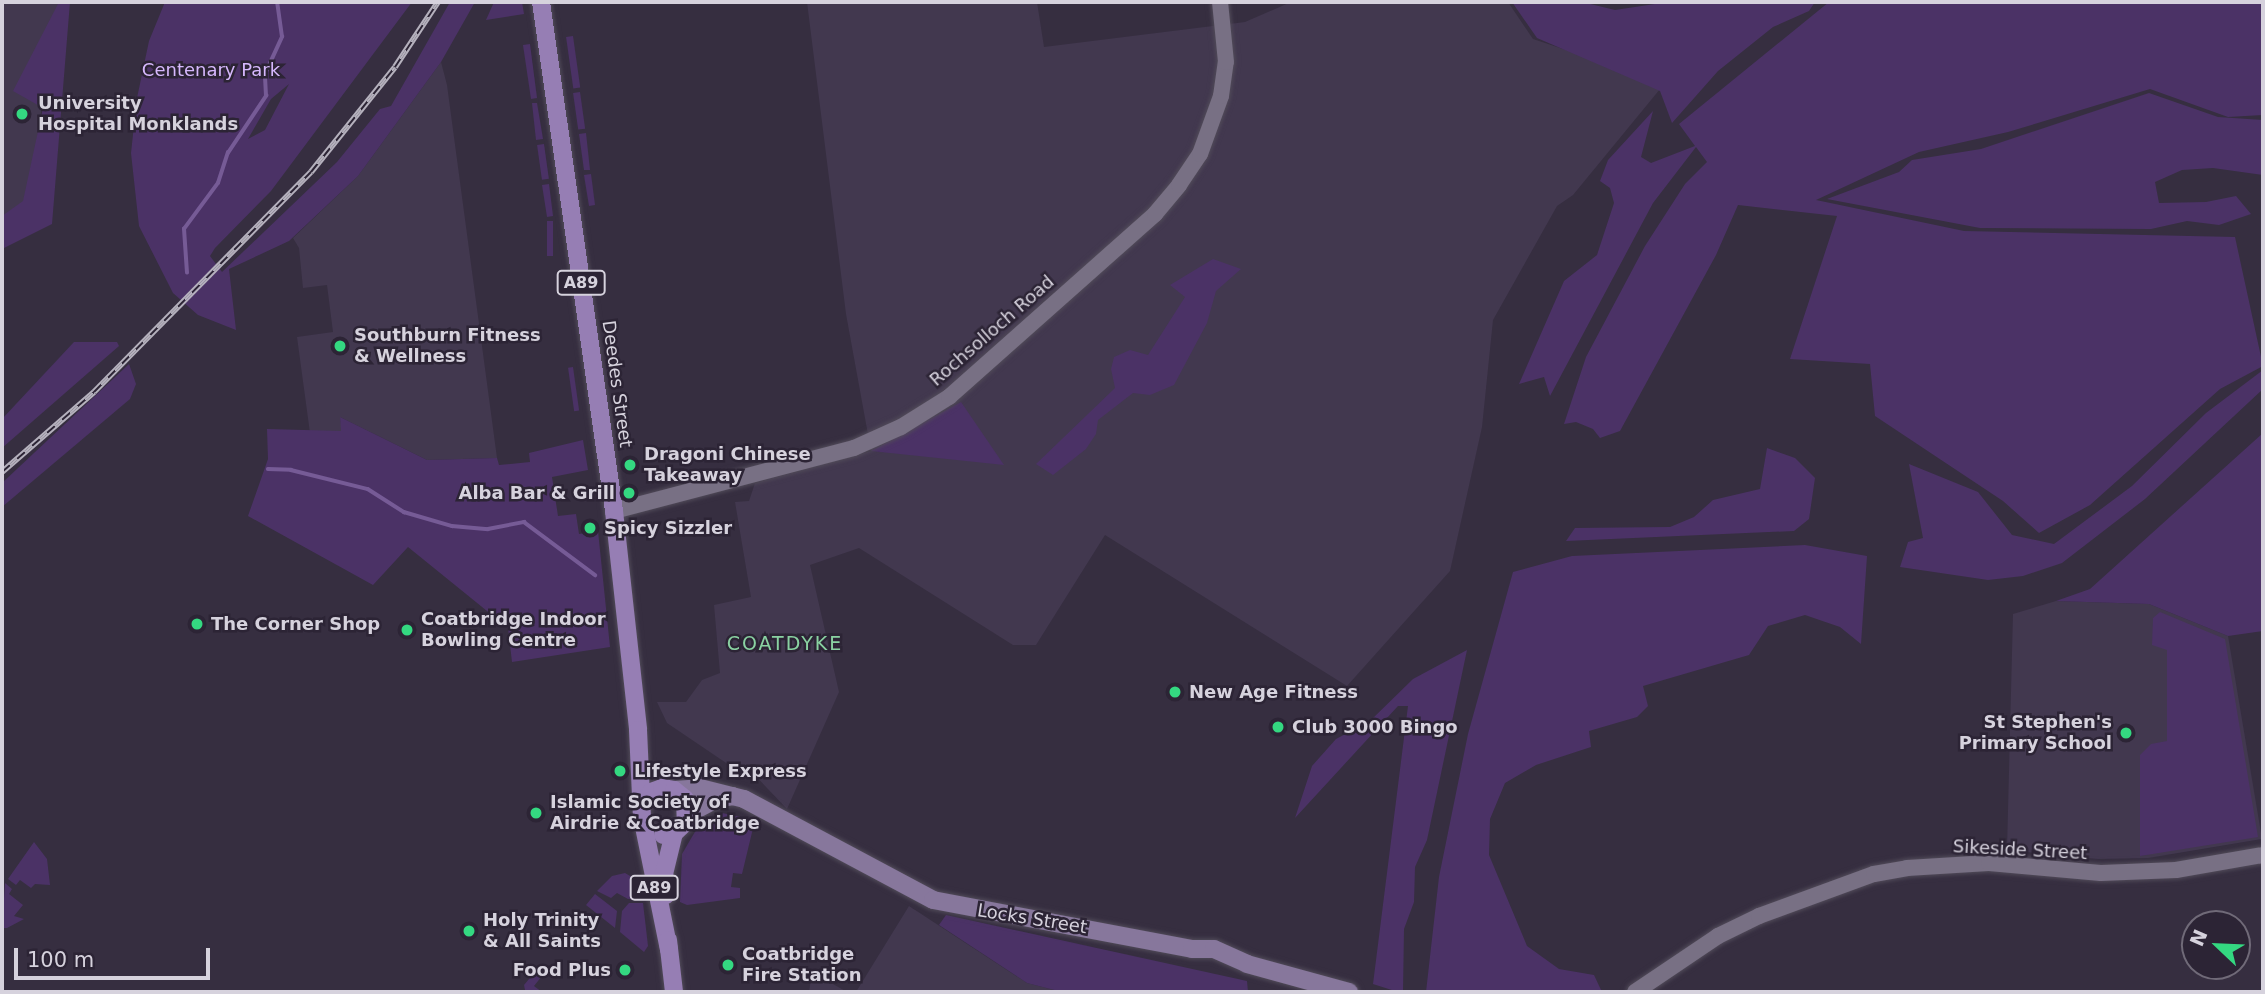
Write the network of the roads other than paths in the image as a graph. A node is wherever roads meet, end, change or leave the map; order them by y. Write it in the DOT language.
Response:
graph roads {
  1 [pos="541,2"];
  2 [pos="1220,2"];
  3 [pos="614,511"];
  4 [pos="638,730"];
  5 [pos="668,789"];
  6 [pos="733,796"];
  7 [pos="643,802"];
  8 [pos="688,814"];
  9 [pos="645,825"];
  10 [pos="674,833"];
  11 [pos="2263,855"];
  12 [pos="669,950"];
  13 [pos="674,992"];
  14 [pos="1349,992"];
  15 [pos="1635,992"];
  1 -- 3 [label="main road, Deedes Street / A89"];
  2 -- 3 [label="street, Rochsolloch Road"];
  3 -- 4 [label="main road, Deedes Street / A89"];
  4 -- 5 [label="main road, A89"];
  4 -- 7 [label="main road"];
  5 -- 6 [label="main road, Locks Street"];
  5 -- 7 [label="main road"];
  5 -- 8 [label="main road, A89"];
  6 -- 8 [label="main road"];
  6 -- 14 [label="main road, Locks Street"];
  7 -- 9 [label="main road, A89"];
  8 -- 10 [label="main road, A89"];
  9 -- 10 [label="main road"];
  9 -- 12 [label="main road, A89"];
  10 -- 12 [label="main road, A89"];
  11 -- 15 [label="street, Sikeside Street"];
  12 -- 13 [label="main road, A89"];
}
